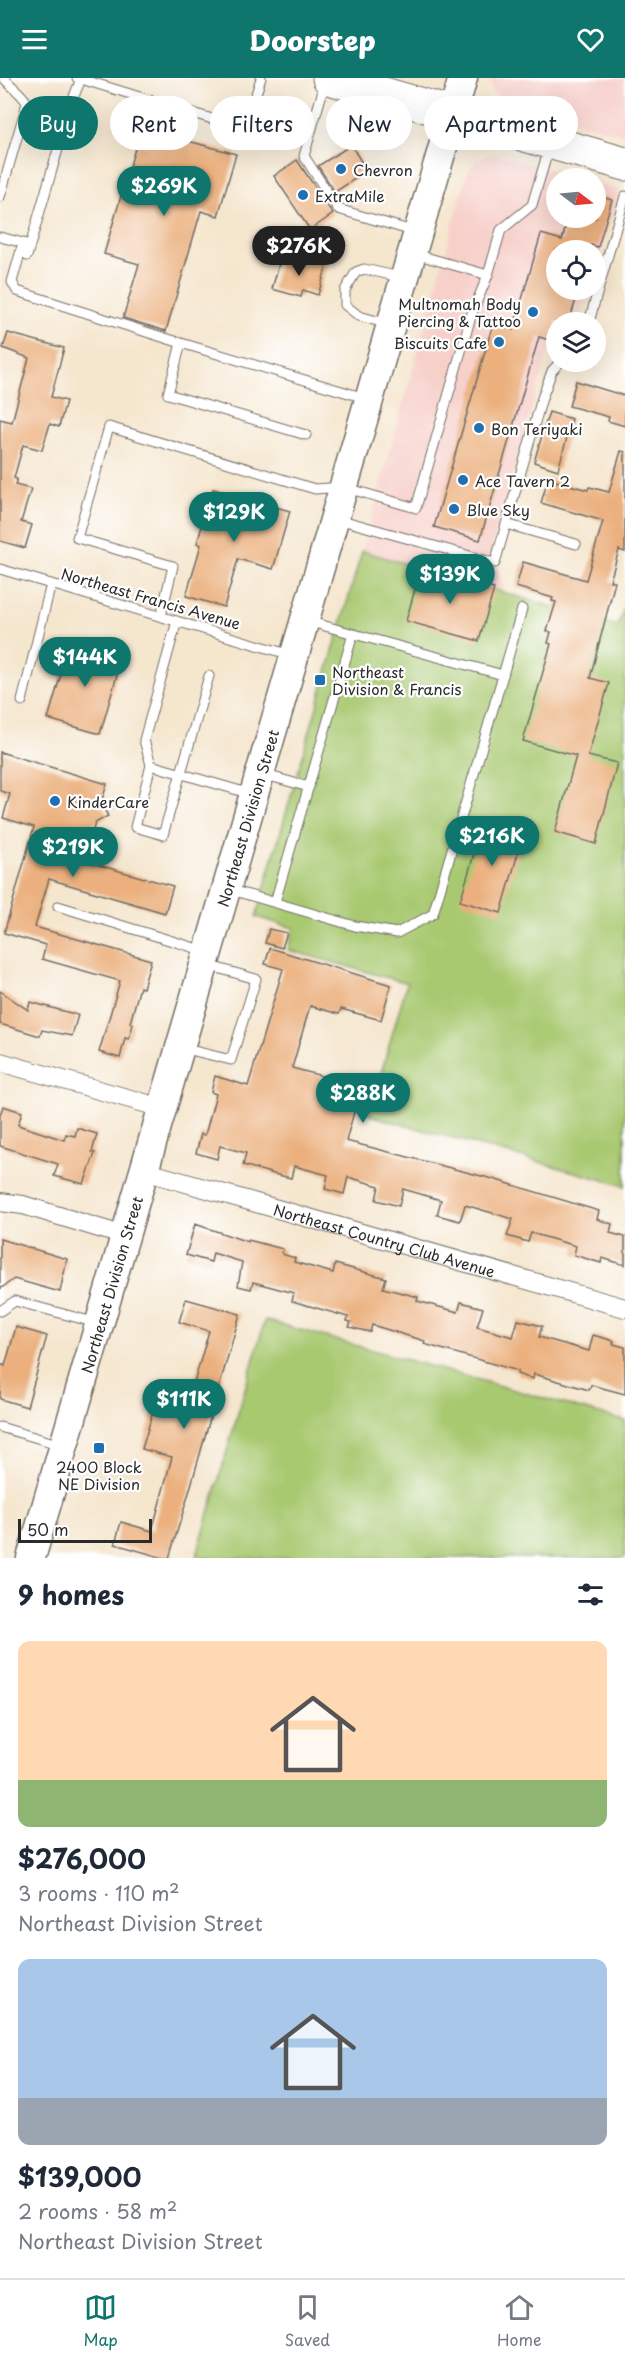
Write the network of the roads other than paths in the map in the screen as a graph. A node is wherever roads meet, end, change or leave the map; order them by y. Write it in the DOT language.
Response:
graph roads {
  1 [pos="4,78"];
  2 [pos="261,78"];
  3 [pos="328,78"];
  4 [pos="463,78"];
  5 [pos="79,79"];
  6 [pos="458,96"];
  7 [pos="424,106"];
  8 [pos="443,150"];
  9 [pos="548,150"];
  10 [pos="575,150"];
  11 [pos="625,164"];
  12 [pos="625,196"];
  13 [pos="0,197"];
  14 [pos="0,237"];
  15 [pos="26,244"];
  16 [pos="412,255"];
  17 [pos="27,256"];
  18 [pos="488,275"];
  19 [pos="592,312"];
  20 [pos="392,326"];
  21 [pos="181,344"];
  22 [pos="552,372"];
  23 [pos="371,399"];
  24 [pos="306,435"];
  25 [pos="343,487"];
  26 [pos="334,517"];
  27 [pos="506,524"];
  28 [pos="576,544"];
  29 [pos="0,569"];
  30 [pos="51,584"];
  31 [pos="522,609"];
  32 [pos="161,616"];
  33 [pos="304,620"];
  34 [pos="177,621"];
  35 [pos="353,634"];
  36 [pos="294,656"];
  37 [pos="503,675"];
  38 [pos="210,676"];
  39 [pos="22,701"];
  40 [pos="151,765"];
  41 [pos="181,774"];
  42 [pos="256,784"];
  43 [pos="309,787"];
  44 [pos="226,888"];
  45 [pos="275,902"];
  46 [pos="58,906"];
  47 [pos="206,958"];
  48 [pos="180,1047"];
  49 [pos="0,1062"];
  50 [pos="162,1108"];
  51 [pos="144,1171"];
  52 [pos="0,1202"];
  53 [pos="125,1236"];
  54 [pos="625,1308"];
  55 [pos="0,1311"];
  56 [pos="99,1323"];
  57 [pos="0,1427"];
  58 [pos="64,1445"];
  59 [pos="31,1558"];
  1 -- 13 [label="lane"];
  2 -- 5 [label="lane"];
  3 -- 7 [label="highway"];
  3 -- 16 [label="lane"];
  4 -- 6 [label="main road, Northeast Division Street"];
  5 -- 15 [label="lane"];
  8 -- 16 [label="main road, Northeast Division Street"];
  9 -- 18 [label="lane"];
  10 -- 11 [label="highway"];
  12 -- 19 [label="lane"];
  14 -- 15 [label="lane"];
  15 -- 17 [label="lane"];
  15 -- 21 [label="lane"];
  16 -- 18 [label="lane"];
  16 -- 20 [label="main road, Northeast Division Street"];
  16 -- 20 [label="lane"];
  18 -- 25 [label="lane"];
  20 -- 23 [label="main road, Northeast Division Street"];
  21 -- 23 [label="lane"];
  21 -- 24 [label="lane"];
  22 -- 27 [label="lane"];
  23 -- 25 [label="main road, Northeast Division Street"];
  25 -- 26 [label="main road, Northeast Division Street"];
  25 -- 32 [label="lane"];
  26 -- 27 [label="lane"];
  26 -- 33 [label="main road, Northeast Division Street"];
  27 -- 28 [label="lane"];
  29 -- 30 [label="lane, Northeast Francis Avenue"];
  30 -- 32 [label="lane, Northeast Francis Avenue"];
  30 -- 39 [label="lane"];
  31 -- 37 [label="lane"];
  32 -- 34 [label="lane, Northeast Francis Avenue"];
  33 -- 35 [label="lane"];
  33 -- 36 [label="main road, Northeast Division Street"];
  34 -- 36 [label="lane, Northeast Francis Avenue"];
  34 -- 40 [label="lane"];
  35 -- 37 [label="lane"];
  35 -- 43 [label="lane"];
  36 -- 42 [label="main road, Northeast Division Street"];
  37 -- 45 [label="lane"];
  38 -- 41 [label="lane"];
  40 -- 41 [label="lane"];
  40 -- 41 [label="lane"];
  41 -- 42 [label="lane"];
  42 -- 43 [label="lane"];
  42 -- 44 [label="main road, Northeast Division Street"];
  43 -- 45 [label="lane"];
  44 -- 45 [label="lane"];
  44 -- 47 [label="main road, Northeast Division Street"];
  46 -- 47 [label="lane"];
  47 -- 48 [label="main road, Northeast Division Street"];
  47 -- 48 [label="lane"];
  48 -- 50 [label="main road, Northeast Division Street"];
  49 -- 50 [label="street"];
  50 -- 51 [label="main road, Northeast Division Street"];
  51 -- 53 [label="main road, Northeast Division Street"];
  51 -- 54 [label="street, Northeast Country Club Avenue"];
  52 -- 53 [label="street"];
  53 -- 56 [label="main road, Northeast Division Street"];
  55 -- 56 [label="lane"];
  56 -- 58 [label="main road, Northeast Division Street"];
  57 -- 58 [label="lane"];
  58 -- 59 [label="main road, Northeast Division Street"];
}
